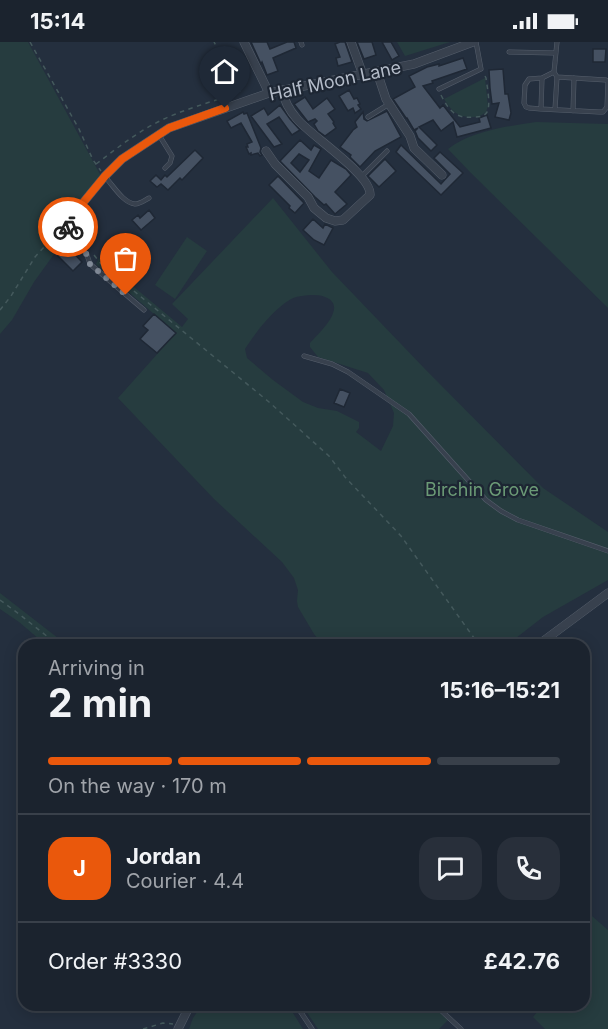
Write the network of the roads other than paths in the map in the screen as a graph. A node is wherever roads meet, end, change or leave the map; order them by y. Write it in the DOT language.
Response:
graph roads {
  1 [pos="244,42"];
  2 [pos="351,42"];
  3 [pos="475,42"];
  4 [pos="557,42"];
  5 [pos="509,52"];
  6 [pos="555,53"];
  7 [pos="377,72"];
  8 [pos="554,72"];
  9 [pos="363,75"];
  10 [pos="557,77"];
  11 [pos="542,78"];
  12 [pos="574,78"];
  13 [pos="439,89"];
  14 [pos="282,90"];
  15 [pos="269,93"];
  16 [pos="389,104"];
  17 [pos="541,109"];
  18 [pos="555,110"];
  19 [pos="573,111"];
  20 [pos="368,117"];
  21 [pos="159,134"];
  22 [pos="266,151"];
  23 [pos="387,151"];
  24 [pos="165,168"];
  25 [pos="442,175"];
  26 [pos="105,176"];
  27 [pos="361,177"];
  28 [pos="149,198"];
  29 [pos="71,233"];
  30 [pos="144,310"];
  31 [pos="304,356"];
  32 [pos="608,551"];
  33 [pos="608,593"];
  34 [pos="546,639"];
  35 [pos="187,1011"];
  36 [pos="300,1011"];
  37 [pos="442,1011"];
  38 [pos="179,1026"];
  39 [pos="312,1029"];
  40 [pos="461,1029"];
  1 -- 15 [label="street"];
  2 -- 9 [label="street"];
  3 -- 7 [label="street, Half Moon Lane"];
  3 -- 13 [label="lane"];
  4 -- 6 [label="lane"];
  5 -- 6 [label="lane"];
  6 -- 8 [label="lane"];
  7 -- 9 [label="street, Half Moon Lane"];
  7 -- 16 [label="street"];
  8 -- 10 [label="lane"];
  8 -- 11 [label="lane"];
  9 -- 14 [label="street, Half Moon Lane"];
  10 -- 12 [label="lane"];
  10 -- 18 [label="lane"];
  11 -- 17 [label="lane"];
  11 -- 17 [label="lane"];
  12 -- 19 [label="lane"];
  12 -- 19 [label="lane"];
  14 -- 15 [label="street, Half Moon Lane"];
  14 -- 27 [label="street"];
  15 -- 21 [label="street, Half Moon Lane"];
  16 -- 20 [label="lane"];
  16 -- 25 [label="street"];
  17 -- 18 [label="lane"];
  18 -- 19 [label="lane"];
  21 -- 24 [label="lane"];
  21 -- 26 [label="street, Half Moon Lane"];
  22 -- 27 [label="street"];
  23 -- 27 [label="lane"];
  26 -- 28 [label="lane"];
  26 -- 29 [label="street, Half Moon Lane"];
  29 -- 30 [label="lane"];
  31 -- 32 [label="lane"];
  33 -- 34 [label="street"];
  35 -- 38 [label="street"];
  36 -- 39 [label="lane"];
  37 -- 40 [label="lane"];
}
